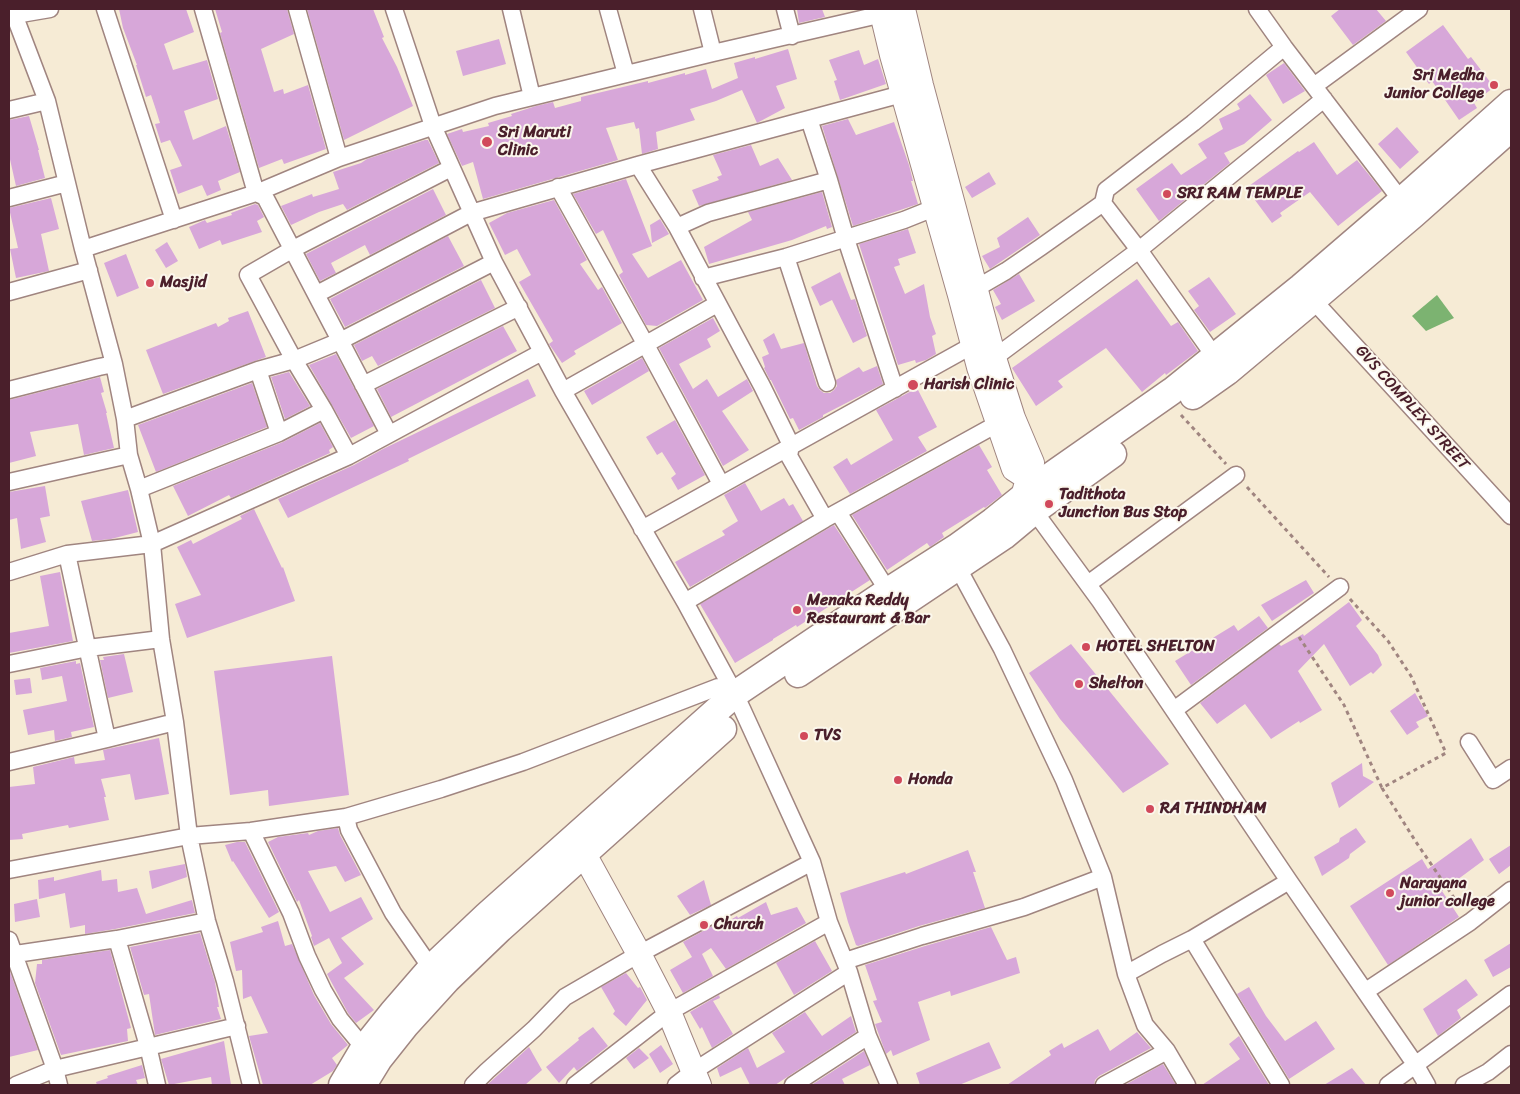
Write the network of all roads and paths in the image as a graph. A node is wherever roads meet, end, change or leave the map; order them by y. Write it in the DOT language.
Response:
graph roads {
  1 [pos="50,9"];
  2 [pos="105,9"];
  3 [pos="203,9"];
  4 [pos="297,9"];
  5 [pos="394,9"];
  6 [pos="511,9"];
  7 [pos="608,9"];
  8 [pos="702,9"];
  9 [pos="785,9"];
  10 [pos="1257,9"];
  11 [pos="1420,9"];
  12 [pos="889,10"];
  13 [pos="12,13"];
  14 [pos="792,36"];
  15 [pos="1284,47"];
  16 [pos="713,53"];
  17 [pos="626,74"];
  18 [pos="1314,86"];
  19 [pos="902,94"];
  20 [pos="532,97"];
  21 [pos="1324,99"];
  22 [pos="46,101"];
  23 [pos="1511,103"];
  24 [pos="9,110"];
  25 [pos="809,119"];
  26 [pos="433,126"];
  27 [pos="1511,128"];
  28 [pos="339,158"];
  29 [pos="638,165"];
  30 [pos="451,168"];
  31 [pos="829,180"];
  32 [pos="66,183"];
  33 [pos="558,187"];
  34 [pos="256,193"];
  35 [pos="9,198"];
  36 [pos="1103,203"];
  37 [pos="934,208"];
  38 [pos="1407,208"];
  39 [pos="471,214"];
  40 [pos="174,220"];
  41 [pos="677,227"];
  42 [pos="846,239"];
  43 [pos="83,249"];
  44 [pos="293,249"];
  45 [pos="1138,250"];
  46 [pos="786,257"];
  47 [pos="494,262"];
  48 [pos="89,270"];
  49 [pos="704,278"];
  50 [pos="975,289"];
  51 [pos="9,292"];
  52 [pos="317,294"];
  53 [pos="1313,300"];
  54 [pos="717,304"];
  55 [pos="519,308"];
  56 [pos="340,341"];
  57 [pos="646,345"];
  58 [pos="973,345"];
  59 [pos="542,352"];
  60 [pos="1215,357"];
  61 [pos="994,358"];
  62 [pos="294,360"];
  63 [pos="114,364"];
  64 [pos="258,370"];
  65 [pos="827,383"];
  66 [pos="363,385"];
  67 [pos="895,389"];
  68 [pos="9,390"];
  69 [pos="563,391"];
  70 [pos="1176,409"];
  71 [pos="324,410"];
  72 [pos="125,419"];
  73 [pos="997,424"];
  74 [pos="279,432"];
  75 [pos="389,434"];
  76 [pos="791,445"];
  77 [pos="129,455"];
  78 [pos="349,456"];
  79 [pos="1236,475"];
  80 [pos="9,482"];
  81 [pos="721,484"];
  82 [pos="139,489"];
  83 [pos="1028,495"];
  84 [pos="1508,508"];
  85 [pos="832,516"];
  86 [pos="642,529"];
  87 [pos="152,544"];
  88 [pos="67,554"];
  89 [pos="958,568"];
  90 [pos="9,572"];
  91 [pos="1088,584"];
  92 [pos="1340,588"];
  93 [pos="888,591"];
  94 [pos="685,602"];
  95 [pos="1290,624"];
  96 [pos="161,639"];
  97 [pos="88,648"];
  98 [pos="9,664"];
  99 [pos="739,702"];
  100 [pos="1174,710"];
  101 [pos="175,722"];
  102 [pos="107,739"];
  103 [pos="1469,742"];
  104 [pos="9,762"];
  105 [pos="1511,768"];
  106 [pos="1382,788"];
  107 [pos="346,816"];
  108 [pos="251,831"];
  109 [pos="189,836"];
  110 [pos="584,854"];
  111 [pos="812,862"];
  112 [pos="9,870"];
  113 [pos="1102,877"];
  114 [pos="1289,881"];
  115 [pos="1511,890"];
  116 [pos="207,922"];
  117 [pos="829,922"];
  118 [pos="1470,922"];
  119 [pos="117,939"];
  120 [pos="1192,939"];
  121 [pos="10,950"];
  122 [pos="639,954"];
  123 [pos="847,966"];
  124 [pos="431,968"];
  125 [pos="1126,974"];
  126 [pos="1366,991"];
  127 [pos="1511,994"];
  128 [pos="669,1012"];
  129 [pos="237,1026"];
  130 [pos="868,1036"];
  131 [pos="148,1046"];
  132 [pos="364,1048"];
  133 [pos="1167,1050"];
  134 [pos="1511,1054"];
  135 [pos="1415,1064"];
  136 [pos="55,1069"];
  137 [pos="9,1079"];
  138 [pos="689,1080"];
  139 [pos="361,1084"];
  140 [pos="11,1085"];
  141 [pos="16,1085"];
  142 [pos="59,1085"];
  143 [pos="158,1085"];
  144 [pos="251,1085"];
  145 [pos="473,1085"];
  146 [pos="575,1085"];
  147 [pos="792,1085"];
  148 [pos="889,1085"];
  149 [pos="1104,1085"];
  150 [pos="1187,1085"];
  151 [pos="1281,1085"];
  152 [pos="1388,1085"];
  153 [pos="1427,1085"];
  154 [pos="1464,1085"];
  1 -- 13 [label="street"];
  2 -- 40 [label="street"];
  3 -- 34 [label="street"];
  4 -- 28 [label="street"];
  5 -- 26 [label="street"];
  6 -- 20 [label="street"];
  7 -- 17 [label="street"];
  8 -- 16 [label="street"];
  9 -- 14 [label="street"];
  10 -- 15 [label="street"];
  11 -- 18 [label="street"];
  12 -- 14 [label="street"];
  12 -- 19 [label="main road"];
  12 -- 50 [label="main road"];
  13 -- 22 [label="street"];
  14 -- 16 [label="street"];
  15 -- 18 [label="street"];
  15 -- 36 [label="street"];
  16 -- 17 [label="street"];
  17 -- 20 [label="street"];
  18 -- 21 [label="street"];
  19 -- 25 [label="street"];
  19 -- 37 [label="main road"];
  20 -- 26 [label="street"];
  21 -- 38 [label="street"];
  21 -- 45 [label="street"];
  22 -- 24 [label="street"];
  22 -- 32 [label="street"];
  23 -- 38 [label="main road"];
  25 -- 29 [label="street"];
  25 -- 31 [label="street"];
  26 -- 28 [label="street"];
  26 -- 30 [label="street"];
  27 -- 38 [label="main road"];
  28 -- 34 [label="street"];
  29 -- 33 [label="street"];
  29 -- 41 [label="street"];
  30 -- 39 [label="street"];
  30 -- 44 [label="street"];
  31 -- 41 [label="street"];
  31 -- 42 [label="street"];
  32 -- 35 [label="street"];
  32 -- 43 [label="street"];
  33 -- 39 [label="street"];
  33 -- 57 [label="street"];
  34 -- 40 [label="street"];
  34 -- 44 [label="street"];
  36 -- 45 [label="street"];
  36 -- 50 [label="street"];
  37 -- 42 [label="street"];
  37 -- 58 [label="main road"];
  38 -- 53 [label="main road"];
  38 -- 60 [label="main road"];
  39 -- 47 [label="street"];
  39 -- 52 [label="street"];
  40 -- 43 [label="street"];
  41 -- 49 [label="street"];
  42 -- 46 [label="street"];
  42 -- 67 [label="street"];
  43 -- 48 [label="street"];
  44 -- 52 [label="street"];
  44 -- 62 [label="street"];
  45 -- 60 [label="street"];
  45 -- 61 [label="street"];
  46 -- 49 [label="street"];
  46 -- 65 [label="street"];
  47 -- 55 [label="street"];
  47 -- 56 [label="street"];
  48 -- 51 [label="street"];
  48 -- 63 [label="street"];
  49 -- 54 [label="street"];
  50 -- 61 [label="main road"];
  52 -- 56 [label="street"];
  53 -- 70 [label="main road"];
  53 -- 84 [label="street, GVS COMPLEX STREET"];
  54 -- 57 [label="street"];
  54 -- 76 [label="street"];
  55 -- 59 [label="street"];
  55 -- 66 [label="street"];
  56 -- 62 [label="street"];
  56 -- 66 [label="street"];
  57 -- 69 [label="street"];
  57 -- 81 [label="street"];
  58 -- 67 [label="street"];
  58 -- 73 [label="main road"];
  59 -- 69 [label="street"];
  59 -- 75 [label="street"];
  60 -- 83 [label="main road"];
  61 -- 83 [label="main road"];
  62 -- 64 [label="street"];
  62 -- 71 [label="street"];
  63 -- 68 [label="street"];
  63 -- 72 [label="street"];
  64 -- 72 [label="street"];
  64 -- 74 [label="street"];
  66 -- 75 [label="street"];
  67 -- 76 [label="street"];
  69 -- 86 [label="street"];
  70 -- 79 [label="path"];
  70 -- 83 [label="main road"];
  71 -- 74 [label="street"];
  71 -- 78 [label="street"];
  72 -- 77 [label="street"];
  73 -- 83 [label="main road"];
  73 -- 85 [label="street"];
  74 -- 82 [label="street"];
  75 -- 78 [label="street"];
  76 -- 81 [label="street"];
  76 -- 85 [label="street"];
  77 -- 80 [label="street"];
  77 -- 82 [label="street"];
  78 -- 87 [label="street"];
  79 -- 91 [label="street"];
  79 -- 92 [label="path"];
  81 -- 86 [label="street"];
  82 -- 87 [label="street"];
  83 -- 89 [label="main road"];
  83 -- 91 [label="street"];
  83 -- 93 [label="main road"];
  85 -- 93 [label="street"];
  85 -- 94 [label="street"];
  86 -- 94 [label="street"];
  87 -- 88 [label="street"];
  87 -- 96 [label="street"];
  88 -- 90 [label="street"];
  88 -- 97 [label="street"];
  89 -- 99 [label="main road"];
  89 -- 113 [label="street"];
  91 -- 100 [label="street"];
  92 -- 95 [label="street"];
  92 -- 106 [label="path"];
  93 -- 99 [label="main road"];
  94 -- 99 [label="street"];
  95 -- 100 [label="street"];
  95 -- 106 [label="path"];
  96 -- 97 [label="street"];
  96 -- 101 [label="street"];
  97 -- 98 [label="street"];
  97 -- 102 [label="street"];
  99 -- 107 [label="street"];
  99 -- 110 [label="main road"];
  99 -- 111 [label="street"];
  99 -- 124 [label="main road"];
  100 -- 114 [label="street"];
  101 -- 102 [label="street"];
  101 -- 109 [label="street"];
  102 -- 104 [label="street"];
  103 -- 105 [label="street"];
  106 -- 118 [label="path"];
  107 -- 108 [label="street"];
  107 -- 124 [label="street"];
  108 -- 109 [label="street"];
  108 -- 132 [label="street"];
  109 -- 112 [label="street"];
  109 -- 116 [label="street"];
  110 -- 122 [label="main road"];
  110 -- 139 [label="main road"];
  111 -- 117 [label="street"];
  111 -- 122 [label="street"];
  113 -- 123 [label="street"];
  113 -- 125 [label="street"];
  114 -- 120 [label="street"];
  114 -- 126 [label="street"];
  115 -- 118 [label="street"];
  116 -- 119 [label="street"];
  116 -- 129 [label="street"];
  117 -- 123 [label="street"];
  117 -- 128 [label="street"];
  118 -- 126 [label="street"];
  119 -- 121 [label="street"];
  119 -- 131 [label="street"];
  120 -- 125 [label="street"];
  120 -- 151 [label="street"];
  121 -- 136 [label="street"];
  122 -- 128 [label="main road"];
  122 -- 145 [label="street"];
  123 -- 130 [label="street"];
  123 -- 138 [label="street"];
  124 -- 132 [label="main road"];
  125 -- 133 [label="street"];
  126 -- 135 [label="street"];
  127 -- 135 [label="street"];
  128 -- 138 [label="main road"];
  128 -- 146 [label="street"];
  129 -- 131 [label="street"];
  129 -- 144 [label="street"];
  130 -- 147 [label="street"];
  130 -- 148 [label="street"];
  131 -- 136 [label="street"];
  131 -- 143 [label="street"];
  132 -- 139 [label="main road"];
  133 -- 149 [label="street"];
  133 -- 150 [label="street"];
  134 -- 154 [label="street"];
  135 -- 152 [label="street"];
  135 -- 153 [label="street"];
  136 -- 141 [label="street"];
  136 -- 142 [label="street"];
  137 -- 140 [label="street"];
}
